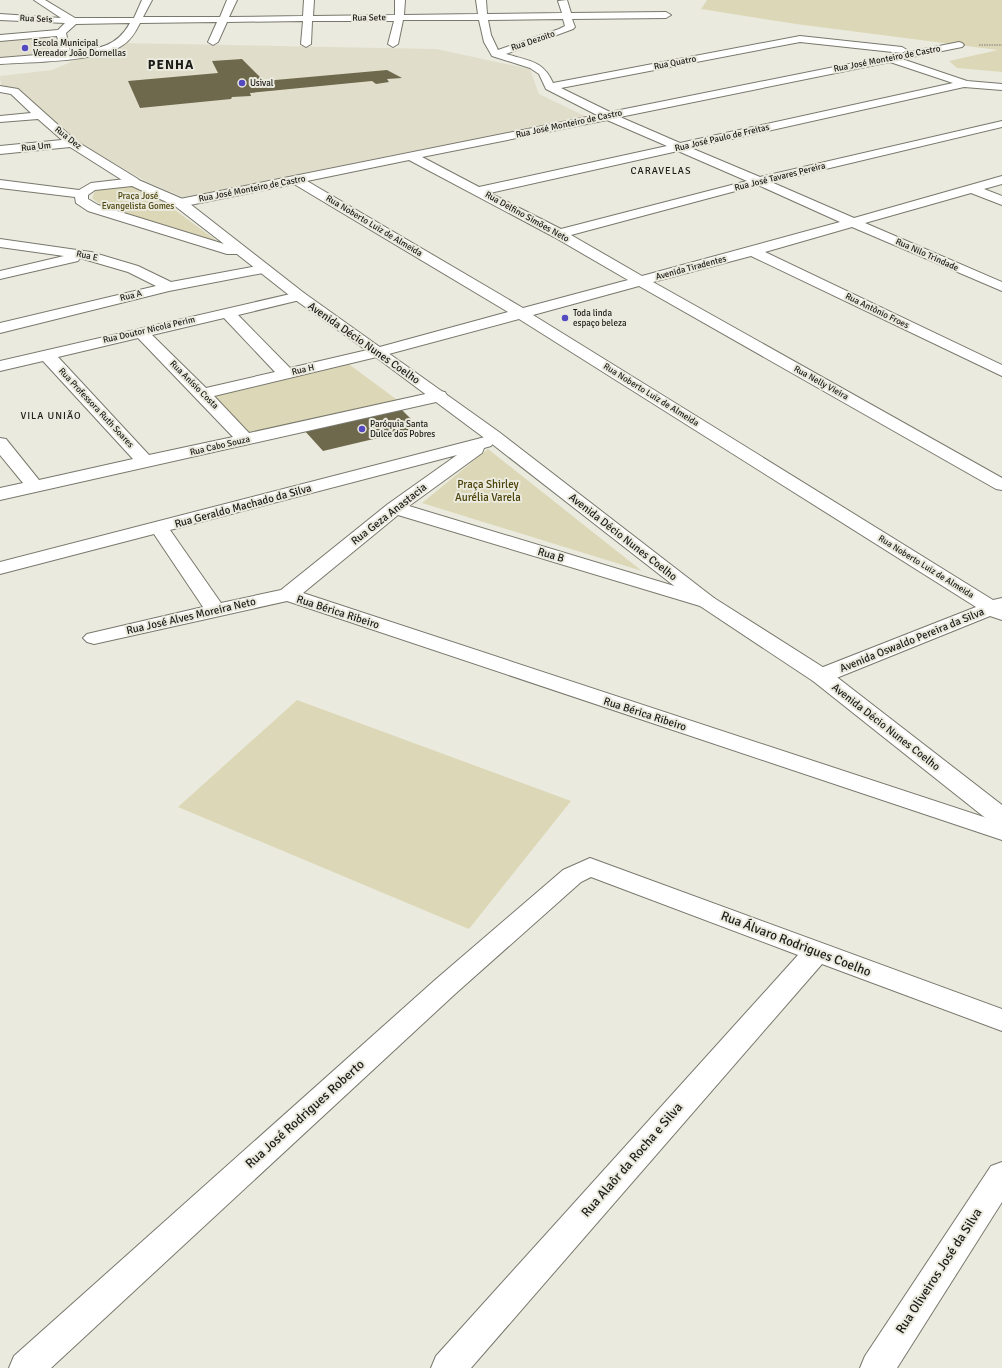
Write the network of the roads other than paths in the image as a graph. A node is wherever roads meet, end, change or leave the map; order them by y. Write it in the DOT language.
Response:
graph roads {
  1 [pos="39,0"];
  2 [pos="147,0"];
  3 [pos="232,0"];
  4 [pos="310,0"];
  5 [pos="400,0"];
  6 [pos="481,0"];
  7 [pos="561,0"];
  8 [pos="666,15"];
  9 [pos="0,17"];
  10 [pos="399,18"];
  11 [pos="483,18"];
  12 [pos="223,19"];
  13 [pos="308,19"];
  14 [pos="72,21"];
  15 [pos="137,21"];
  16 [pos="568,22"];
  17 [pos="61,33"];
  18 [pos="0,38"];
  19 [pos="213,42"];
  20 [pos="306,44"];
  21 [pos="393,44"];
  22 [pos="959,45"];
  23 [pos="924,52"];
  24 [pos="496,54"];
  25 [pos="66,55"];
  26 [pos="891,58"];
  27 [pos="0,61"];
  28 [pos="964,84"];
  29 [pos="550,87"];
  30 [pos="1002,87"];
  31 [pos="3,89"];
  32 [pos="1002,96"];
  33 [pos="41,115"];
  34 [pos="608,116"];
  35 [pos="0,119"];
  36 [pos="1002,124"];
  37 [pos="72,143"];
  38 [pos="681,148"];
  39 [pos="0,150"];
  40 [pos="412,157"];
  41 [pos="297,180"];
  42 [pos="1002,180"];
  43 [pos="760,181"];
  44 [pos="134,182"];
  45 [pos="0,184"];
  46 [pos="970,188"];
  47 [pos="480,191"];
  48 [pos="82,194"];
  49 [pos="1002,200"];
  50 [pos="180,203"];
  51 [pos="852,222"];
  52 [pos="560,234"];
  53 [pos="0,243"];
  54 [pos="752,251"];
  55 [pos="86,255"];
  56 [pos="245,255"];
  57 [pos="263,269"];
  58 [pos="0,275"];
  59 [pos="640,281"];
  60 [pos="169,287"];
  61 [pos="1002,287"];
  62 [pos="299,296"];
  63 [pos="227,312"];
  64 [pos="520,313"];
  65 [pos="0,328"];
  66 [pos="140,332"];
  67 [pos="379,352"];
  68 [pos="46,354"];
  69 [pos="0,366"];
  70 [pos="1002,371"];
  71 [pos="286,374"];
  72 [pos="203,394"];
  73 [pos="439,396"];
  74 [pos="489,439"];
  75 [pos="246,440"];
  76 [pos="0,443"];
  77 [pos="145,462"];
  78 [pos="1002,485"];
  79 [pos="34,486"];
  80 [pos="0,494"];
  81 [pos="395,508"];
  82 [pos="159,528"];
  83 [pos="0,568"];
  84 [pos="288,595"];
  85 [pos="707,602"];
  86 [pos="998,608"];
  87 [pos="216,610"];
  88 [pos="94,638"];
  89 [pos="821,676"];
  90 [pos="1002,818"];
  91 [pos="1002,832"];
  92 [pos="590,867"];
  93 [pos="816,952"];
  94 [pos="1002,1020"];
  95 [pos="1002,1175"];
  96 [pos="26,1368"];
  97 [pos="448,1368"];
  98 [pos="877,1368"];
  1 -- 14 [label="street"];
  2 -- 15 [label="street"];
  3 -- 12 [label="street"];
  4 -- 13 [label="street"];
  5 -- 10 [label="street"];
  6 -- 11 [label="street"];
  7 -- 16 [label="street"];
  8 -- 16 [label="street, Rua Sete"];
  9 -- 14 [label="street, Rua Seis"];
  10 -- 11 [label="street, Rua Sete"];
  10 -- 13 [label="street, Rua Sete"];
  10 -- 21 [label="street"];
  11 -- 16 [label="street, Rua Sete"];
  11 -- 24 [label="street"];
  12 -- 13 [label="street, Rua Sete"];
  12 -- 15 [label="street, Rua Sete"];
  12 -- 19 [label="street"];
  13 -- 20 [label="street"];
  14 -- 15 [label="street, Rua Sete"];
  14 -- 17 [label="street"];
  15 -- 25 [label="street"];
  16 -- 24 [label="street, Rua Dezoito"];
  17 -- 18 [label="street"];
  17 -- 25 [label="street"];
  22 -- 23 [label="street, Rua José Monteiro de Castro"];
  23 -- 26 [label="street, Rua José Monteiro de Castro"];
  23 -- 29 [label="street, Rua Quatro"];
  24 -- 29 [label="street"];
  25 -- 27 [label="street"];
  26 -- 28 [label="street"];
  26 -- 34 [label="street, Rua José Monteiro de Castro"];
  28 -- 30 [label="street"];
  28 -- 32 [label="street"];
  28 -- 38 [label="street, Rua José Paulo de Freitas"];
  29 -- 34 [label="street, Rua Nilo Trindade"];
  31 -- 33 [label="street, Rua Dez"];
  33 -- 35 [label="street"];
  33 -- 37 [label="street, Rua Dez"];
  34 -- 38 [label="street, Rua Nilo Trindade"];
  34 -- 40 [label="street, Rua José Monteiro de Castro"];
  36 -- 43 [label="street, Rua José Tavares Pereira"];
  37 -- 39 [label="street, Rua Um"];
  37 -- 44 [label="street, Rua Dez"];
  38 -- 43 [label="street, Rua Nilo Trindade"];
  38 -- 47 [label="street, Rua José Paulo de Freitas"];
  40 -- 41 [label="street, Rua José Monteiro de Castro"];
  40 -- 47 [label="street, Rua Delfino Simões Neto"];
  41 -- 50 [label="street, Rua José Monteiro de Castro"];
  41 -- 64 [label="street, Rua Noberto Luiz de Almeida"];
  42 -- 46 [label="street, Avenida Tiradentes"];
  43 -- 51 [label="street, Rua Nilo Trindade"];
  43 -- 52 [label="street, Rua José Tavares Pereira"];
  44 -- 48 [label="street"];
  44 -- 50 [label="street"];
  45 -- 48 [label="street"];
  46 -- 49 [label="street"];
  46 -- 51 [label="street, Avenida Tiradentes"];
  47 -- 52 [label="street, Rua Delfino Simões Neto"];
  48 -- 56 [label="street"];
  50 -- 56 [label="street"];
  51 -- 54 [label="street, Avenida Tiradentes"];
  51 -- 61 [label="street, Rua Nilo Trindade"];
  52 -- 59 [label="street, Rua Delfino Simões Neto"];
  53 -- 55 [label="street, Rua E"];
  54 -- 59 [label="street, Avenida Tiradentes"];
  54 -- 70 [label="street, Rua Antônio Froes"];
  55 -- 58 [label="street"];
  55 -- 60 [label="street, Rua E"];
  56 -- 57 [label="street, Avenida Décio Nunes Coelho"];
  57 -- 60 [label="street, Rua A"];
  57 -- 62 [label="street, Avenida Décio Nunes Coelho"];
  59 -- 64 [label="street, Avenida Tiradentes"];
  59 -- 78 [label="street, Rua Nelly Vieira"];
  60 -- 65 [label="street, Rua A"];
  62 -- 63 [label="street, Rua Doutor Nicola Perim"];
  62 -- 67 [label="street, Avenida Décio Nunes Coelho"];
  63 -- 66 [label="street, Rua Doutor Nicola Perim"];
  63 -- 71 [label="street, Rua H"];
  64 -- 67 [label="street, Avenida Tiradentes"];
  64 -- 86 [label="street, Rua Noberto Luiz de Almeida"];
  66 -- 68 [label="street, Rua Doutor Nicola Perim"];
  66 -- 72 [label="street, Rua Anísio Costa"];
  67 -- 71 [label="street, Rua H"];
  67 -- 73 [label="street, Avenida Décio Nunes Coelho"];
  68 -- 69 [label="street, Rua Doutor Nicola Perim"];
  68 -- 77 [label="street, Rua Professora Ruth Soares"];
  71 -- 72 [label="street"];
  72 -- 75 [label="street, Rua Anísio Costa"];
  73 -- 74 [label="street, Avenida Décio Nunes Coelho"];
  73 -- 75 [label="street, Rua Cabo Souza"];
  74 -- 81 [label="street, Rua Geza Anastacia"];
  74 -- 82 [label="street, Rua Geraldo Machado da Silva"];
  74 -- 85 [label="street, Avenida Décio Nunes Coelho"];
  75 -- 77 [label="street, Rua Cabo Souza"];
  76 -- 79 [label="street"];
  77 -- 79 [label="street, Rua Cabo Souza"];
  79 -- 80 [label="street, Rua Cabo Souza"];
  81 -- 84 [label="street, Rua Geza Anastacia"];
  81 -- 85 [label="street, Rua B"];
  82 -- 83 [label="street, Rua Geraldo Machado da Silva"];
  82 -- 87 [label="street"];
  84 -- 87 [label="street, Rua José Alves Moreira Neto"];
  84 -- 91 [label="street, Rua Bérica Ribeiro"];
  85 -- 89 [label="street, Avenida Décio Nunes Coelho"];
  86 -- 89 [label="street, Avenida Oswaldo Pereira da Silva"];
  87 -- 88 [label="street, Rua José Alves Moreira Neto"];
  89 -- 90 [label="street, Avenida Décio Nunes Coelho"];
  92 -- 93 [label="street, Rua Álvaro Rodrigues Coelho"];
  92 -- 96 [label="street, Rua José Rodrigues Roberto"];
  93 -- 94 [label="street, Rua Álvaro Rodrigues Coelho"];
  93 -- 97 [label="street, Rua Alaôr da Rocha e Silva"];
  95 -- 98 [label="street, Rua Oliveiros José da Silva"];
}
